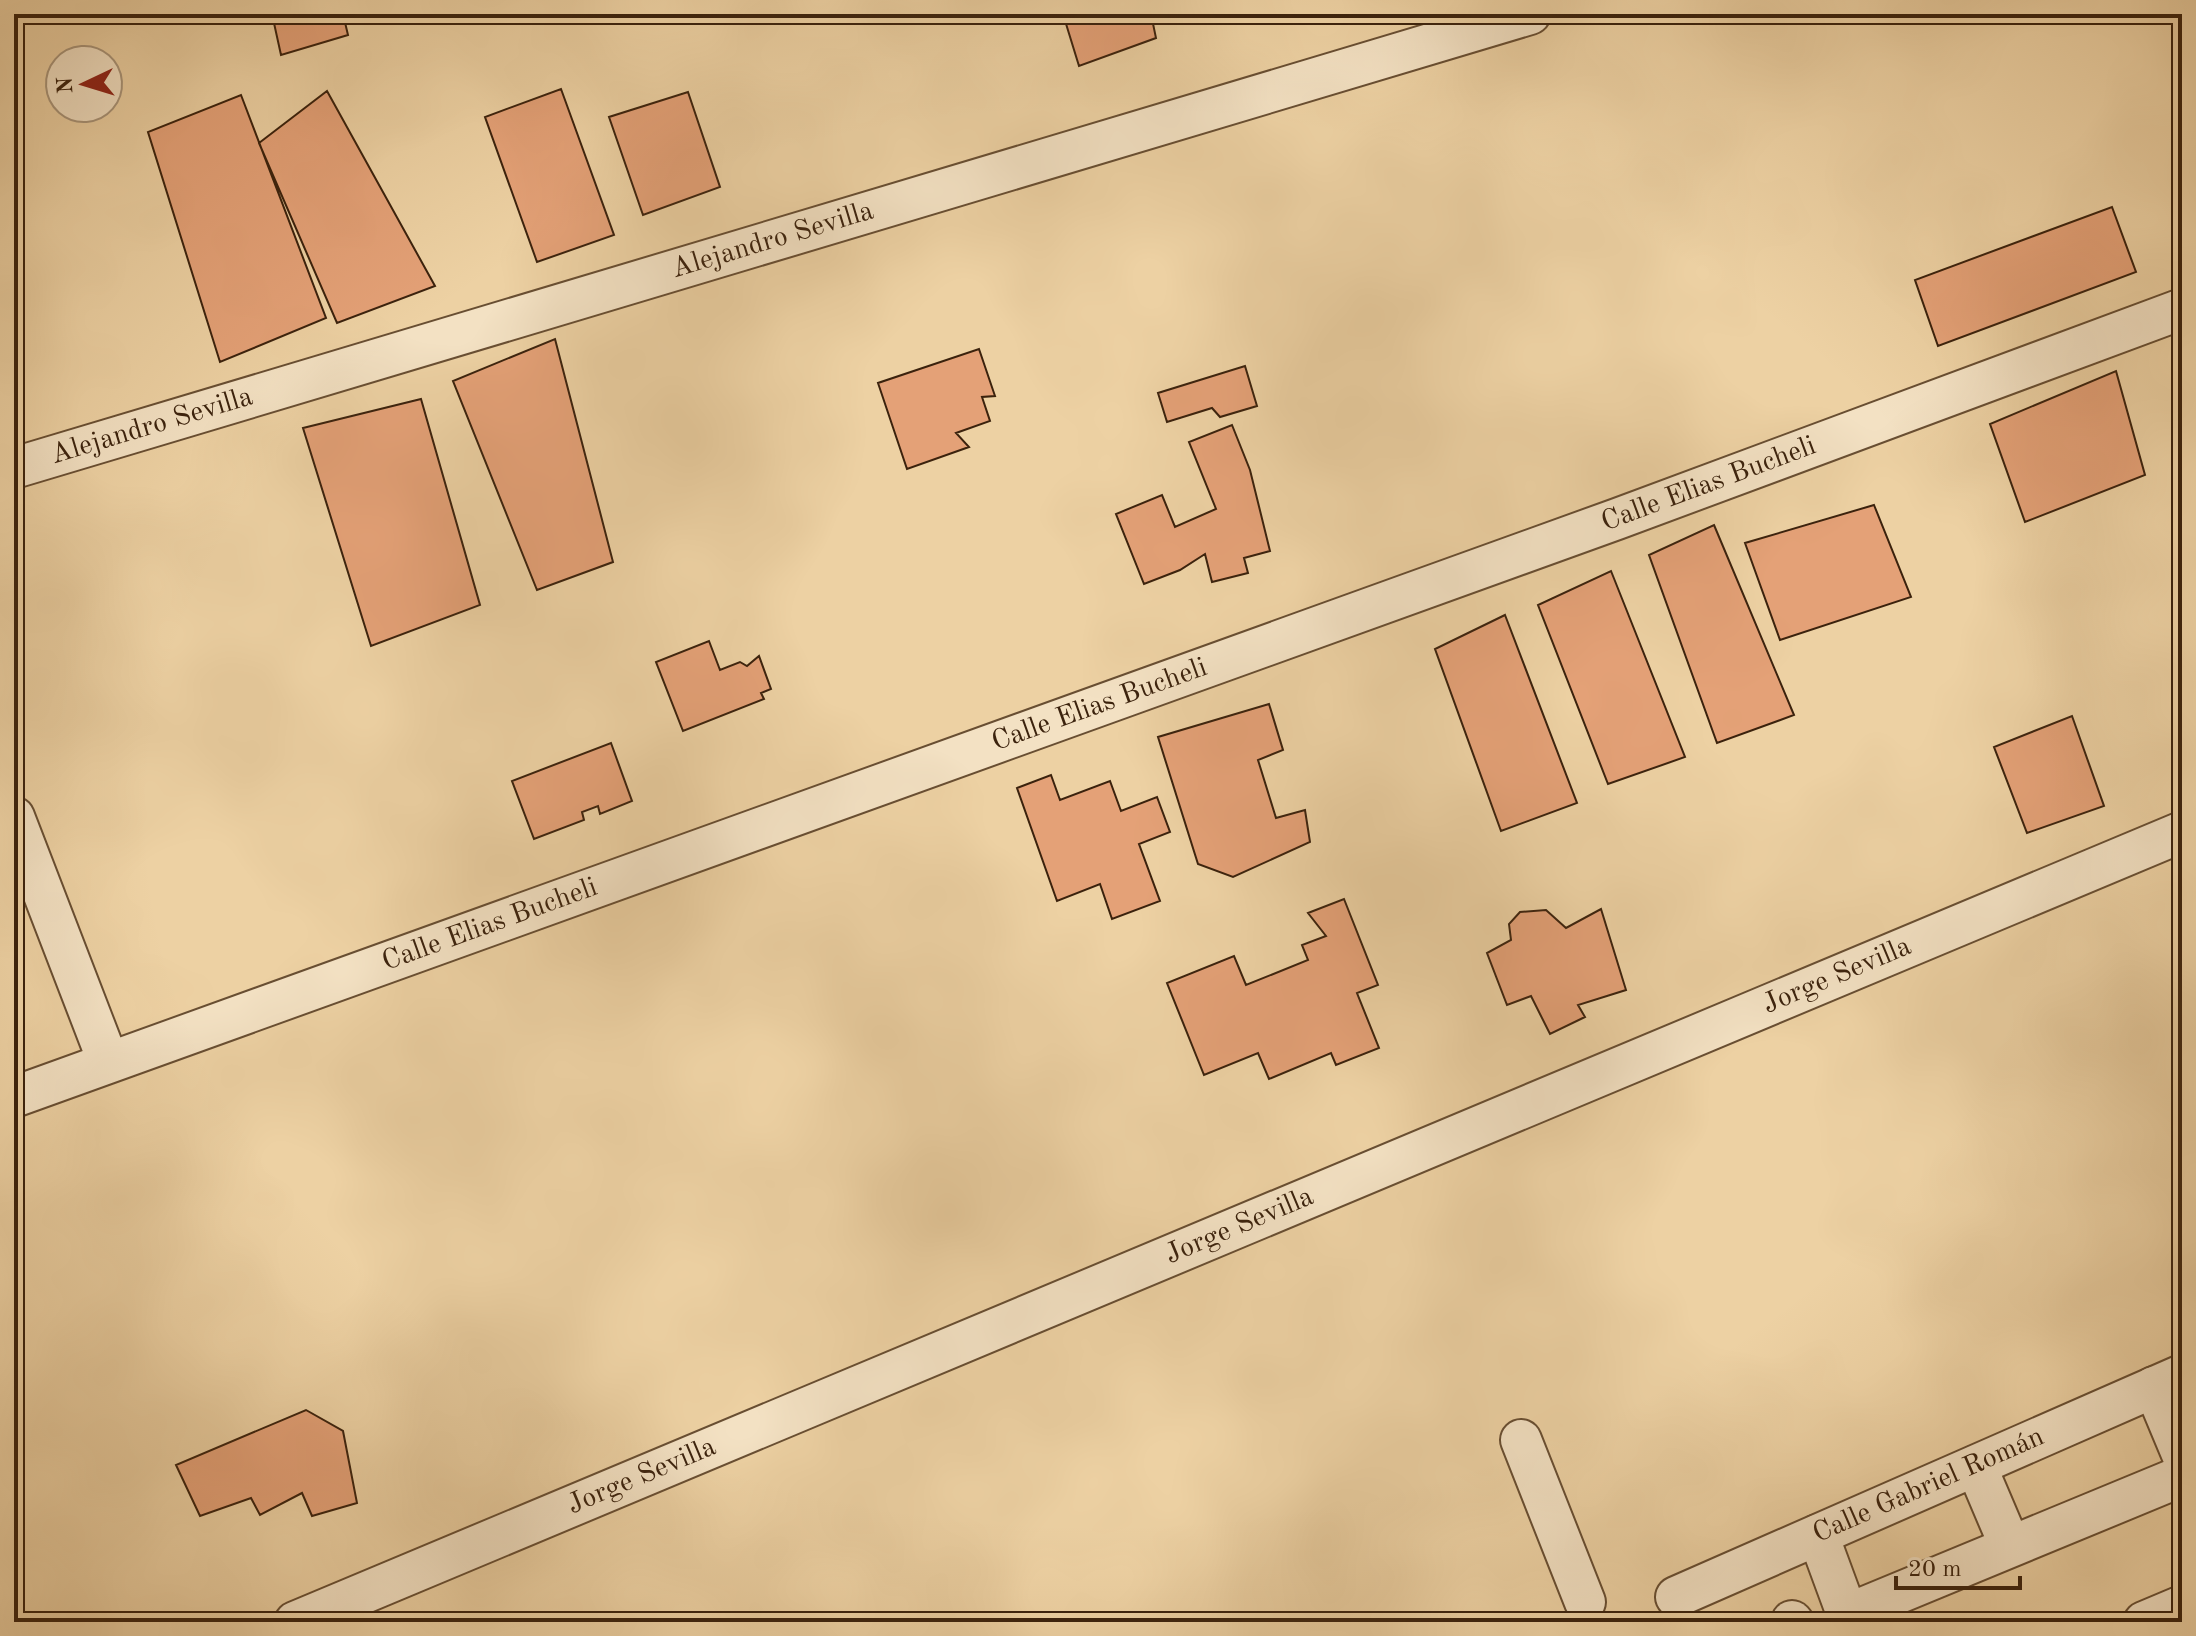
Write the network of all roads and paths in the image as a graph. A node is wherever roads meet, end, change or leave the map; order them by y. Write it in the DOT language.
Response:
graph roads {
  1 [pos="1530,14"];
  2 [pos="2182,309"];
  3 [pos="14,468"];
  4 [pos="14,817"];
  5 [pos="2182,832"];
  6 [pos="108,1061"];
  7 [pos="14,1097"];
  8 [pos="2168,1381"];
  9 [pos="1521,1440"];
  10 [pos="2182,1454"];
  11 [pos="1976,1466"];
  12 [pos="2182,1476"];
  13 [pos="1818,1535"];
  14 [pos="2010,1546"];
  15 [pos="1676,1597"];
  16 [pos="1585,1602"];
  17 [pos="2182,1606"];
  18 [pos="1849,1618"];
  19 [pos="295,1622"];
  20 [pos="2144,1622"];
  1 -- 3 [label="street, Alejandro Sevilla"];
  2 -- 6 [label="street, Calle Elias Bucheli"];
  4 -- 6 [label="street"];
  5 -- 19 [label="street, Jorge Sevilla"];
  6 -- 7 [label="street, Calle Elias Bucheli"];
  8 -- 10 [label="street"];
  8 -- 11 [label="street, Calle Gabriel Román"];
  9 -- 16 [label="street"];
  11 -- 13 [label="street, Calle Gabriel Román"];
  11 -- 14 [label="street"];
  12 -- 14 [label="street"];
  13 -- 15 [label="street, Calle Gabriel Román"];
  13 -- 18 [label="street"];
  14 -- 18 [label="street"];
  17 -- 20 [label="street"];
}
